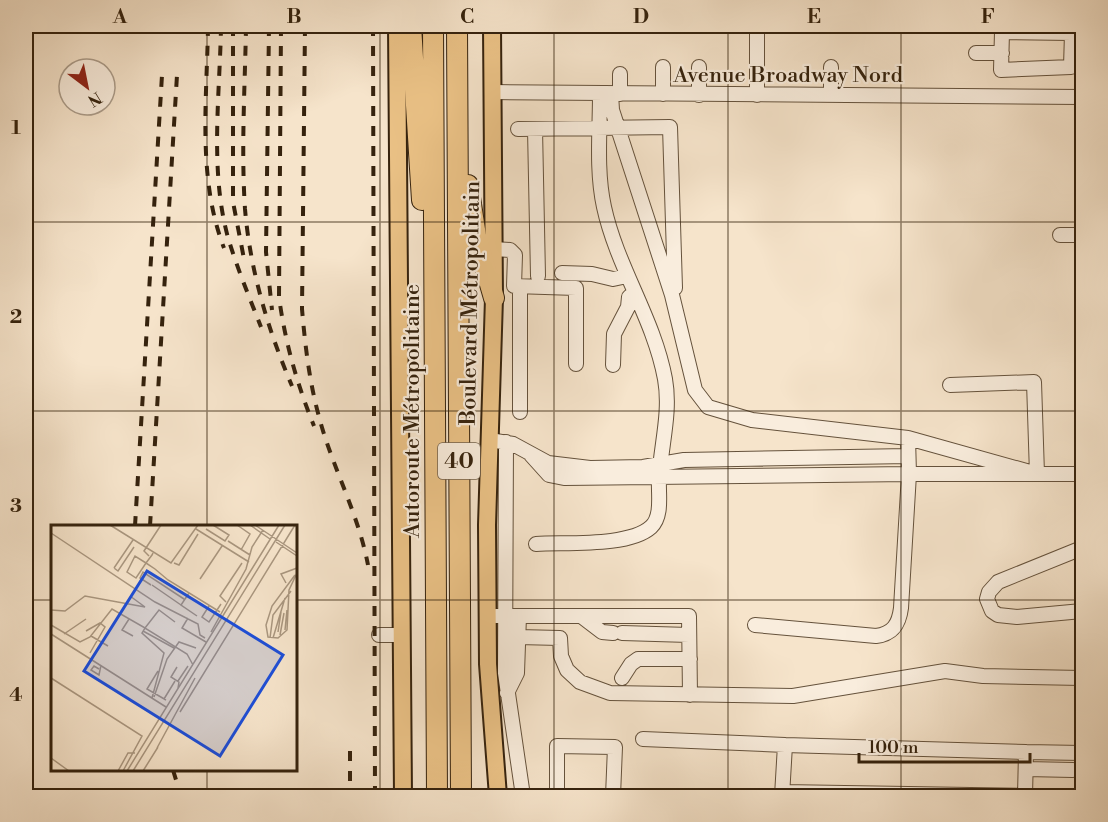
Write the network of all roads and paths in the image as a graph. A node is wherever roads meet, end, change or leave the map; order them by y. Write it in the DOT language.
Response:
graph roads {
  1 [pos="397,26"];
  2 [pos="411,26"];
  3 [pos="433,26"];
  4 [pos="457,26"];
  5 [pos="492,26"];
  6 [pos="757,34"];
  7 [pos="1077,40"];
  8 [pos="976,53"];
  9 [pos="1002,53"];
  10 [pos="1077,57"];
  11 [pos="831,66"];
  12 [pos="663,67"];
  13 [pos="699,67"];
  14 [pos="1029,71"];
  15 [pos="620,74"];
  16 [pos="493,92"];
  17 [pos="610,94"];
  18 [pos="663,94"];
  19 [pos="699,95"];
  20 [pos="757,95"];
  21 [pos="831,95"];
  22 [pos="1029,97"];
  23 [pos="1083,97"];
  24 [pos="458,126"];
  25 [pos="600,128"];
  26 [pos="619,128"];
  27 [pos="518,129"];
  28 [pos="535,129"];
  29 [pos="1060,235"];
  30 [pos="1083,235"];
  31 [pos="494,249"];
  32 [pos="562,273"];
  33 [pos="538,276"];
  34 [pos="627,276"];
  35 [pos="520,287"];
  36 [pos="634,293"];
  37 [pos="494,298"];
  38 [pos="675,310"];
  39 [pos="576,364"];
  40 [pos="613,365"];
  41 [pos="950,385"];
  42 [pos="435,412"];
  43 [pos="520,412"];
  44 [pos="908,438"];
  45 [pos="498,441"];
  46 [pos="909,456"];
  47 [pos="660,471"];
  48 [pos="909,474"];
  49 [pos="1037,474"];
  50 [pos="1083,474"];
  51 [pos="536,544"];
  52 [pos="1083,548"];
  53 [pos="1083,611"];
  54 [pos="504,616"];
  55 [pos="549,616"];
  56 [pos="581,616"];
  57 [pos="755,625"];
  58 [pos="378,635"];
  59 [pos="402,635"];
  60 [pos="689,635"];
  61 [pos="518,638"];
  62 [pos="549,638"];
  63 [pos="690,659"];
  64 [pos="622,678"];
  65 [pos="1083,678"];
  66 [pos="507,693"];
  67 [pos="690,695"];
  68 [pos="643,739"];
  69 [pos="785,745"];
  70 [pos="1026,752"];
  71 [pos="1083,753"];
  72 [pos="1026,769"];
  73 [pos="1072,770"];
  74 [pos="782,794"];
  75 [pos="403,796"];
  76 [pos="437,796"];
  77 [pos="461,796"];
  78 [pos="498,796"];
  79 [pos="523,796"];
  80 [pos="557,796"];
  81 [pos="613,796"];
  82 [pos="1025,796"];
  83 [pos="1031,796"];
  1 -- 59 [label="main road"];
  2 -- 42 [label="highway"];
  3 -- 42 [label="highway, Autoroute Métropolitaine / 40"];
  4 -- 24 [label="highway, 40"];
  5 -- 16 [label="main road, Boulevard Métropolitain"];
  6 -- 20 [label="street"];
  7 -- 9 [label="street"];
  7 -- 10 [label="street"];
  8 -- 9 [label="street"];
  9 -- 14 [label="street"];
  10 -- 14 [label="street"];
  11 -- 21 [label="street"];
  12 -- 18 [label="street"];
  13 -- 19 [label="street"];
  14 -- 22 [label="street"];
  15 -- 17 [label="street"];
  16 -- 17 [label="street, Avenue Broadway Nord"];
  16 -- 31 [label="main road, Boulevard Métropolitain"];
  17 -- 18 [label="street, Avenue Broadway Nord"];
  17 -- 25 [label="street"];
  17 -- 26 [label="street"];
  18 -- 19 [label="street, Avenue Broadway Nord"];
  19 -- 20 [label="street, Avenue Broadway Nord"];
  20 -- 21 [label="street, Avenue Broadway Nord"];
  21 -- 22 [label="street, Avenue Broadway Nord"];
  22 -- 23 [label="street, Avenue Broadway Nord"];
  24 -- 37 [label="highway"];
  24 -- 77 [label="highway, 40"];
  25 -- 26 [label="street"];
  25 -- 28 [label="street"];
  25 -- 34 [label="street"];
  26 -- 38 [label="street"];
  26 -- 38 [label="street"];
  27 -- 28 [label="street"];
  28 -- 33 [label="street"];
  29 -- 30 [label="street"];
  31 -- 35 [label="street"];
  31 -- 37 [label="main road, Boulevard Métropolitain"];
  32 -- 34 [label="street"];
  34 -- 36 [label="street"];
  35 -- 39 [label="street"];
  35 -- 43 [label="street"];
  36 -- 40 [label="street"];
  36 -- 47 [label="street"];
  37 -- 45 [label="main road, Boulevard Métropolitain"];
  38 -- 44 [label="street"];
  41 -- 49 [label="street"];
  42 -- 76 [label="highway, Autoroute Métropolitaine / 40"];
  44 -- 46 [label="street"];
  44 -- 49 [label="street"];
  45 -- 47 [label="street"];
  45 -- 54 [label="main road, Boulevard Métropolitain"];
  46 -- 47 [label="street"];
  46 -- 48 [label="street"];
  47 -- 48 [label="street"];
  47 -- 51 [label="street"];
  48 -- 49 [label="street"];
  48 -- 57 [label="street"];
  49 -- 50 [label="street"];
  52 -- 53 [label="street"];
  54 -- 55 [label="street"];
  54 -- 61 [label="street"];
  54 -- 66 [label="street"];
  54 -- 78 [label="main road, Boulevard Métropolitain"];
  55 -- 56 [label="street"];
  55 -- 62 [label="street"];
  56 -- 60 [label="street"];
  56 -- 60 [label="street"];
  58 -- 59 [label="street"];
  59 -- 75 [label="main road"];
  60 -- 63 [label="street"];
  61 -- 62 [label="street"];
  61 -- 66 [label="street"];
  62 -- 67 [label="street"];
  63 -- 64 [label="street"];
  63 -- 67 [label="street"];
  65 -- 67 [label="street"];
  66 -- 79 [label="street"];
  68 -- 69 [label="street"];
  69 -- 70 [label="street"];
  69 -- 74 [label="street"];
  70 -- 71 [label="street"];
  70 -- 72 [label="street"];
  72 -- 73 [label="street"];
  72 -- 82 [label="street"];
  74 -- 82 [label="street"];
  80 -- 81 [label="street"];
  82 -- 83 [label="street"];
}
